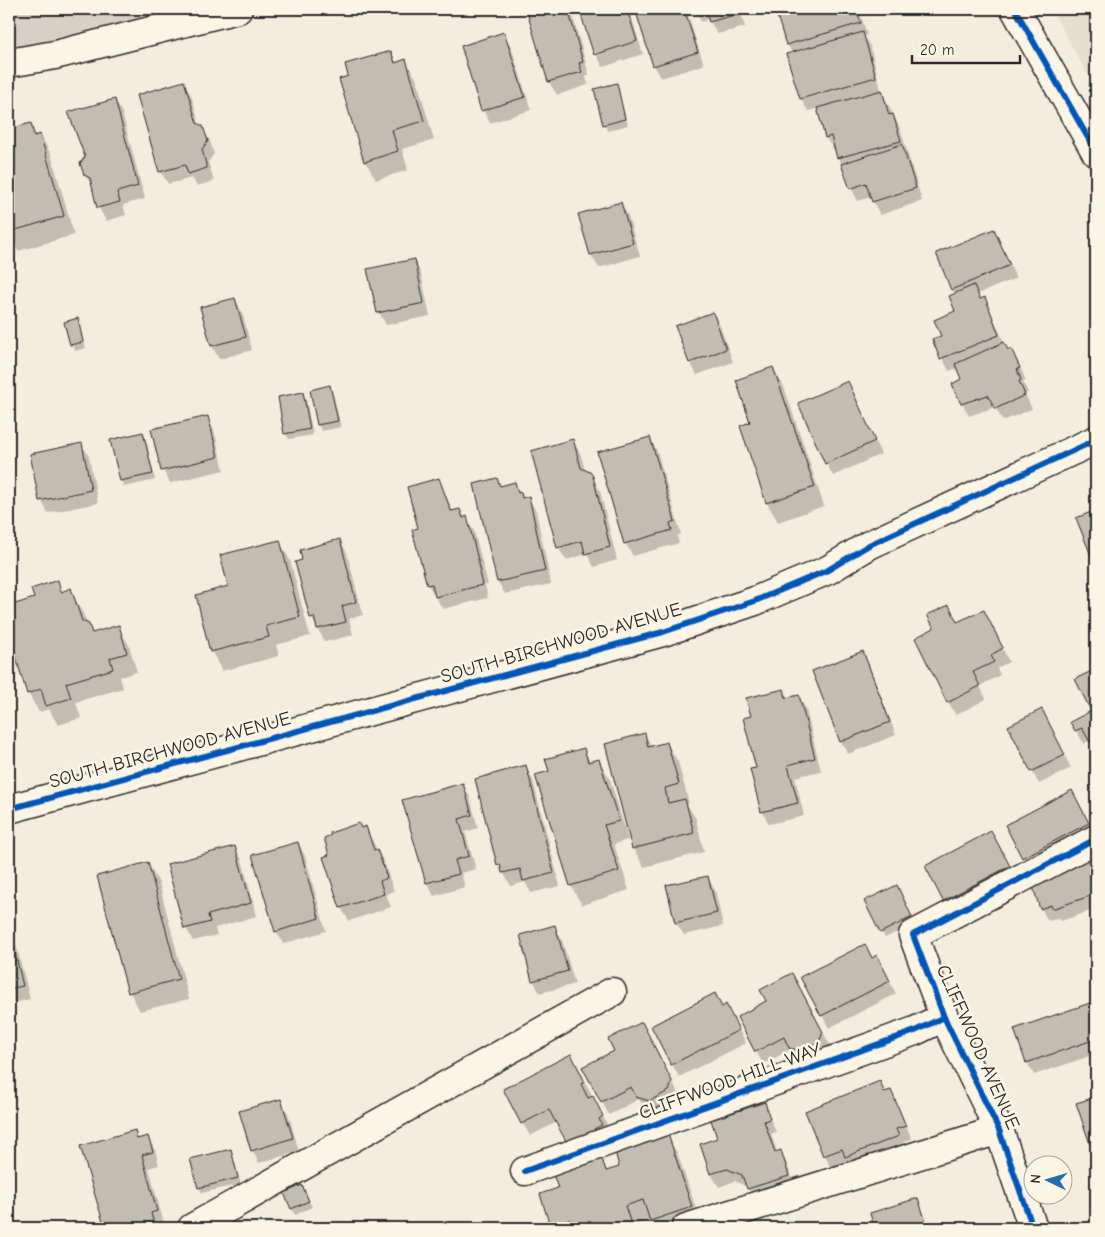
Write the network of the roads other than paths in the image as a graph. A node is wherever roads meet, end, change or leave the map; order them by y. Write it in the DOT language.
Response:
graph roads {
  1 [pos="238,9"];
  2 [pos="1015,9"];
  3 [pos="9,63"];
  4 [pos="1096,152"];
  5 [pos="1096,440"];
  6 [pos="9,809"];
  7 [pos="1096,839"];
  8 [pos="612,992"];
  9 [pos="944,1017"];
  10 [pos="999,1130"];
  11 [pos="525,1170"];
  12 [pos="192,1228"];
  13 [pos="686,1228"];
  14 [pos="1033,1228"];
  1 -- 3 [label="street"];
  2 -- 4 [label="street"];
  5 -- 6 [label="street, SOUTH BIRCHWOOD AVENUE"];
  7 -- 9 [label="street, CLIFFWOOD AVENUE"];
  8 -- 12 [label="street"];
  9 -- 10 [label="street, CLIFFWOOD AVENUE"];
  9 -- 11 [label="street, CLIFFWOOD HILL WAY"];
  10 -- 13 [label="street"];
  10 -- 14 [label="street, CLIFFWOOD AVENUE"];
}
